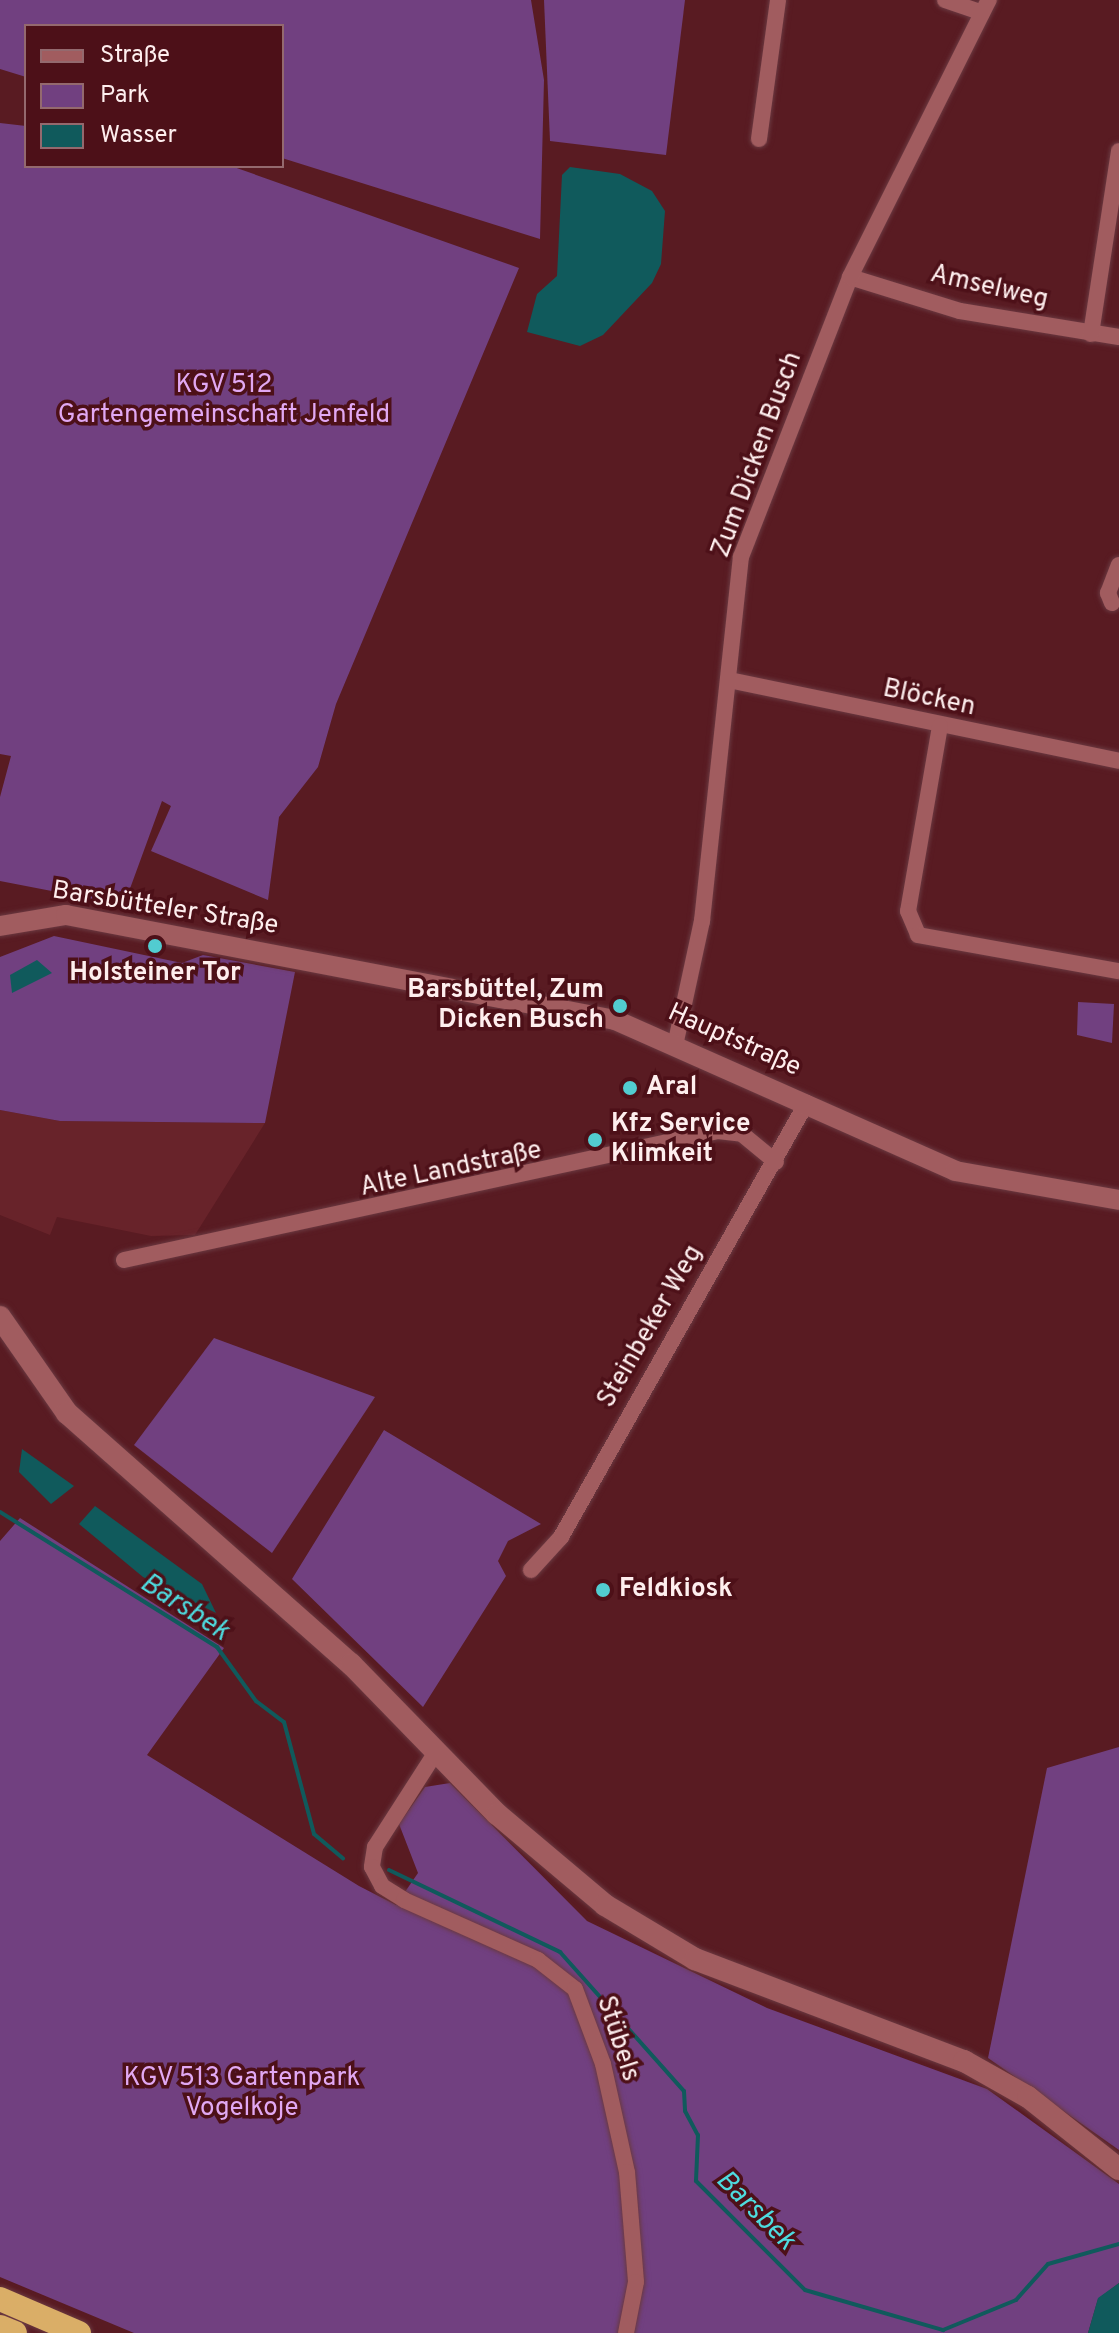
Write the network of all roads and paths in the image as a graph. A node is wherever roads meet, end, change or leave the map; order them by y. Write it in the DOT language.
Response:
graph roads {
  1 [pos="778,0"];
  2 [pos="945,0"];
  3 [pos="985,6"];
  4 [pos="759,139"];
  5 [pos="1119,151"];
  6 [pos="850,277"];
  7 [pos="1091,334"];
  8 [pos="1119,337"];
  9 [pos="1119,565"];
  10 [pos="1112,603"];
  11 [pos="729,680"];
  12 [pos="940,726"];
  13 [pos="1119,761"];
  14 [pos="2,928"];
  15 [pos="317,960"];
  16 [pos="1119,971"];
  17 [pos="676,1041"];
  18 [pos="807,1103"];
  19 [pos="776,1162"];
  20 [pos="1119,1200"];
  21 [pos="124,1260"];
  22 [pos="0,1317"];
  23 [pos="531,1570"];
  24 [pos="436,1752"];
  25 [pos="1119,2169"];
  26 [pos="0,2299"];
  27 [pos="0,2327"];
  28 [pos="15,2333"];
  29 [pos="79,2333"];
  30 [pos="626,2333"];
  1 -- 4 [label="street"];
  2 -- 3 [label="street, Zum Dicken Busch"];
  3 -- 6 [label="street, Zum Dicken Busch"];
  5 -- 7 [label="street"];
  6 -- 7 [label="street, Amselweg"];
  6 -- 11 [label="street, Zum Dicken Busch"];
  7 -- 8 [label="street, Amselweg"];
  9 -- 10 [label="street"];
  11 -- 12 [label="street, Blöcken"];
  11 -- 17 [label="street, Zum Dicken Busch"];
  12 -- 13 [label="street, Blöcken"];
  12 -- 16 [label="street"];
  14 -- 15 [label="street, Barsbütteler Straße"];
  15 -- 17 [label="street, Hauptstraße"];
  17 -- 18 [label="street, Hauptstraße"];
  18 -- 19 [label="street, Steinbeker Weg"];
  18 -- 20 [label="street, Hauptstraße"];
  19 -- 21 [label="street, Alte Landstraße"];
  19 -- 23 [label="street, Steinbeker Weg"];
  22 -- 24 [label="main road"];
  24 -- 25 [label="main road"];
  24 -- 30 [label="street, Stübels"];
  26 -- 29 [label="highway"];
  27 -- 28 [label="highway"];
}
